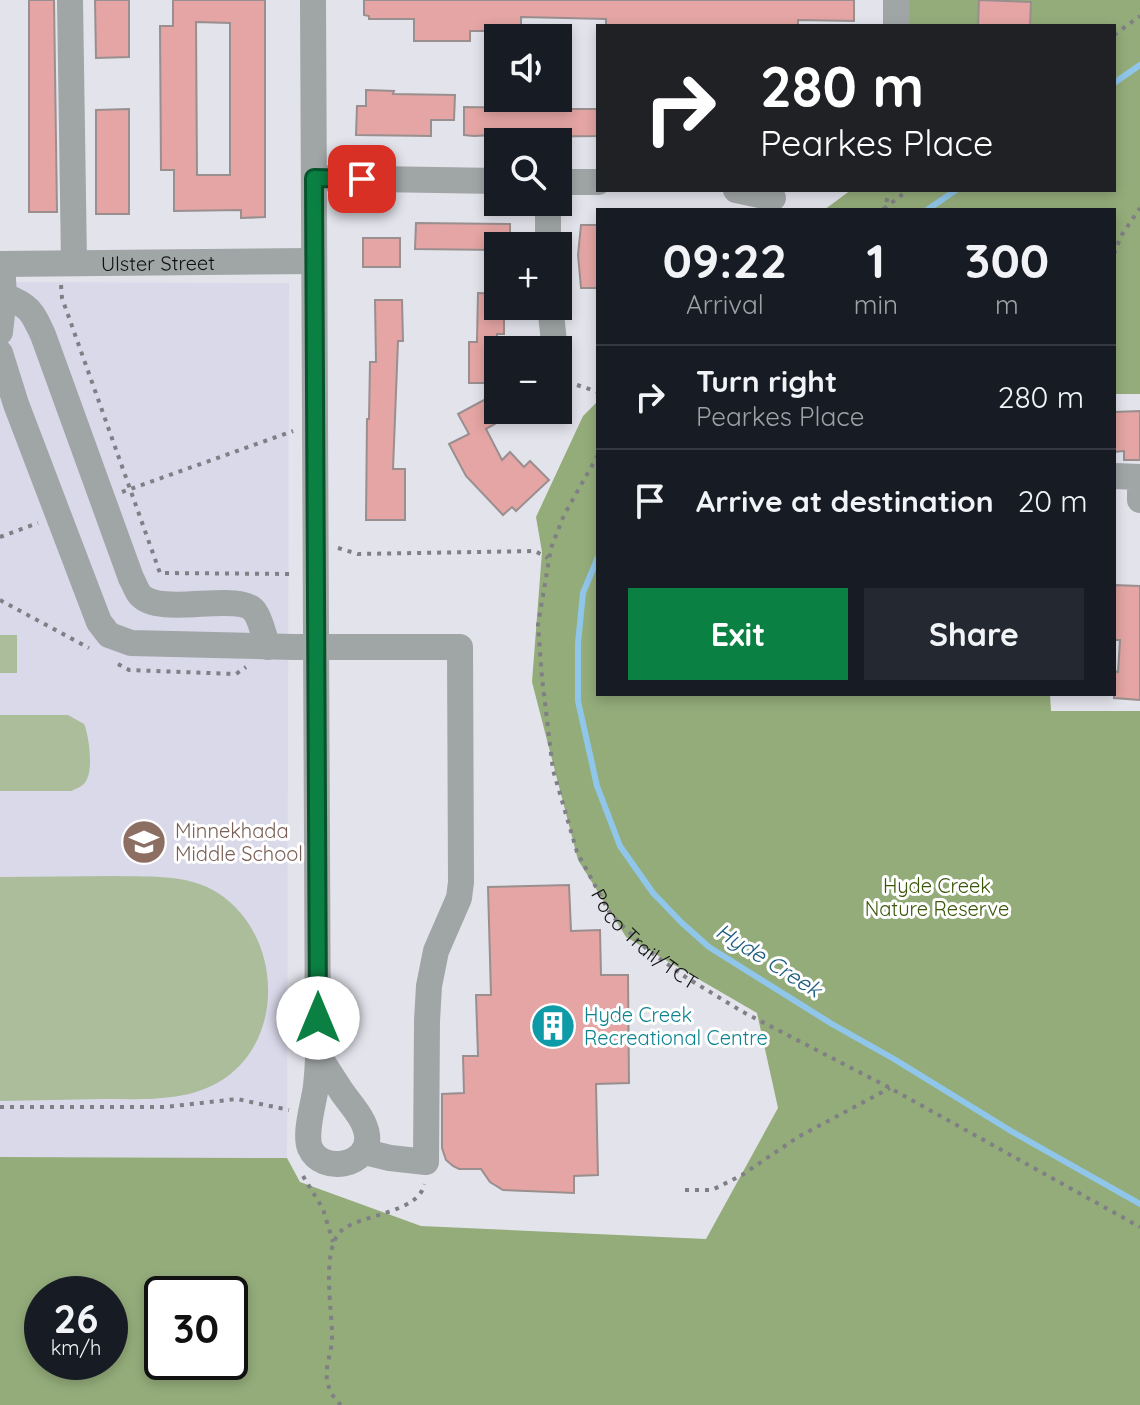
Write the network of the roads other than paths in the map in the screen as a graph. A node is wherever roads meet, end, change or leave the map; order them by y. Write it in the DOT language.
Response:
graph roads {
  1 [pos="70,0"];
  2 [pos="313,0"];
  3 [pos="896,0"];
  4 [pos="896,24"];
  5 [pos="314,178"];
  6 [pos="484,181"];
  7 [pos="572,182"];
  8 [pos="596,182"];
  9 [pos="745,192"];
  10 [pos="773,198"];
  11 [pos="314,261"];
  12 [pos="1,264"];
  13 [pos="68,274"];
  14 [pos="4,296"];
  15 [pos="0,332"];
  16 [pos="0,353"];
  17 [pos="1116,476"];
  18 [pos="1140,500"];
  19 [pos="268,647"];
  20 [pos="316,648"];
  21 [pos="318,1055"];
  22 [pos="365,1152"];
  1 -- 13 [label="street"];
  2 -- 5 [label="street"];
  3 -- 4 [label="street"];
  5 -- 6 [label="street"];
  5 -- 11 [label="street"];
  7 -- 8 [label="street"];
  9 -- 10 [label="street"];
  11 -- 13 [label="street, Ulster Street"];
  11 -- 20 [label="street"];
  12 -- 13 [label="street, Ulster Street"];
  12 -- 14 [label="street"];
  14 -- 15 [label="street"];
  14 -- 19 [label="street"];
  16 -- 19 [label="street"];
  17 -- 18 [label="street"];
  19 -- 20 [label="street"];
  20 -- 21 [label="street"];
  20 -- 22 [label="street"];
  21 -- 22 [label="street"];
  21 -- 22 [label="street"];
}
